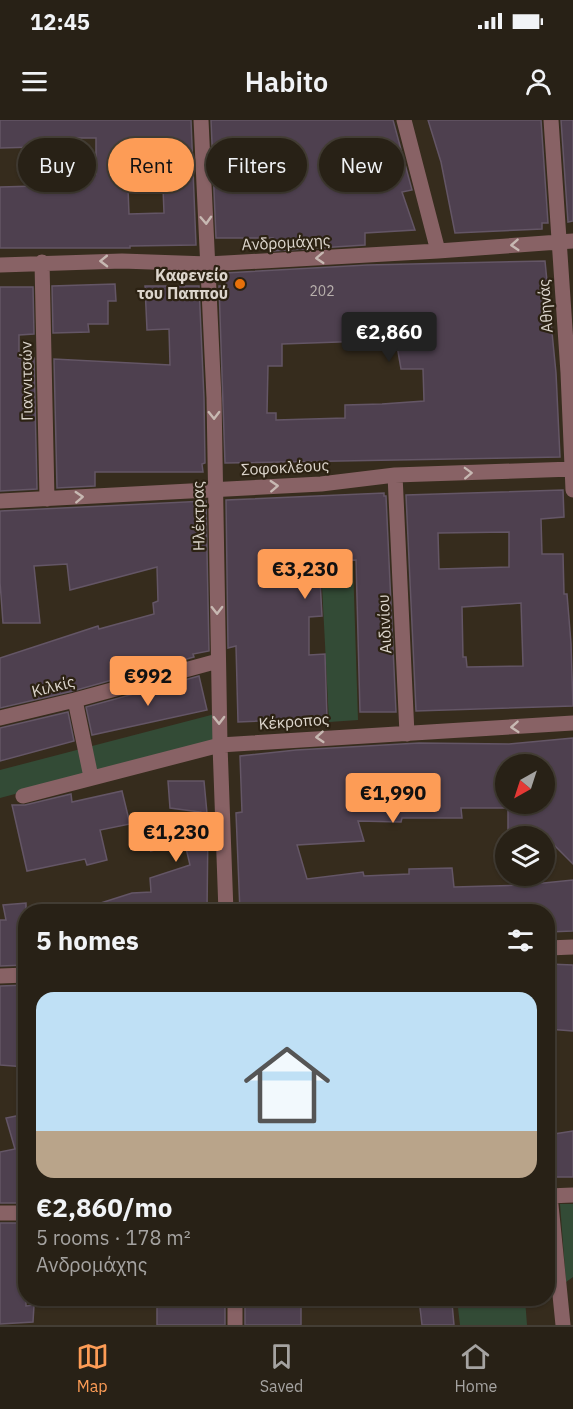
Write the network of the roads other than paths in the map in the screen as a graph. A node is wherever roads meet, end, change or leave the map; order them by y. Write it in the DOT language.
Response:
graph roads {
  1 [pos="201,120"];
  2 [pos="404,120"];
  3 [pos="551,120"];
  4 [pos="566,242"];
  5 [pos="438,251"];
  6 [pos="42,262"];
  7 [pos="208,264"];
  8 [pos="0,265"];
  9 [pos="570,372"];
  10 [pos="572,469"];
  11 [pos="396,475"];
  12 [pos="215,489"];
  13 [pos="573,490"];
  14 [pos="47,498"];
  15 [pos="0,501"];
  16 [pos="218,661"];
  17 [pos="75,700"];
  18 [pos="0,718"];
  19 [pos="573,723"];
  20 [pos="407,735"];
  21 [pos="220,745"];
  22 [pos="92,777"];
  23 [pos="23,796"];
  24 [pos="226,904"];
  25 [pos="573,947"];
  26 [pos="555,948"];
  27 [pos="18,975"];
  28 [pos="0,976"];
  29 [pos="555,1195"];
  30 [pos="573,1195"];
  31 [pos="0,1213"];
  32 [pos="18,1213"];
  33 [pos="555,1251"];
  34 [pos="235,1306"];
  35 [pos="235,1325"];
  36 [pos="563,1325"];
  1 -- 7 [label="street, Ηλέκτρας, one-way"];
  2 -- 5 [label="street"];
  3 -- 4 [label="street, Αθηνάς"];
  4 -- 5 [label="street, Ανδρομάχης, one-way"];
  4 -- 9 [label="street, Αθηνάς"];
  5 -- 7 [label="street, Ανδρομάχης, one-way"];
  7 -- 6 [label="street, Ανδρομάχης, one-way"];
  6 -- 8 [label="street, Ανδρομάχης"];
  6 -- 14 [label="street, Γιαννιτσών"];
  7 -- 12 [label="street, Ηλέκτρας, one-way"];
  9 -- 10 [label="street, Αθηνάς"];
  11 -- 10 [label="street, Σοφοκλέους, one-way"];
  10 -- 13 [label="street, Αθηνάς"];
  12 -- 11 [label="street, Σοφοκλέους, one-way"];
  11 -- 20 [label="street, Αιδινίου"];
  14 -- 12 [label="street, Σοφοκλέους, one-way"];
  12 -- 16 [label="street, Ηλέκτρας, one-way"];
  14 -- 15 [label="street, Σοφοκλέους"];
  16 -- 17 [label="street, Κιλκίς"];
  16 -- 21 [label="street, Ηλέκτρας, one-way"];
  17 -- 18 [label="street, Κιλκίς"];
  17 -- 22 [label="street"];
  19 -- 20 [label="street, Κέκροπος, one-way"];
  20 -- 21 [label="street, Κέκροπος, one-way"];
  21 -- 22 [label="street, Κέκροπος"];
  21 -- 24 [label="street, Ηλέκτρας"];
  22 -- 23 [label="street, Κέκροπος"];
  25 -- 26 [label="street"];
  27 -- 28 [label="street"];
  29 -- 30 [label="street"];
  31 -- 32 [label="street"];
  33 -- 36 [label="street"];
  34 -- 35 [label="street"];
}
